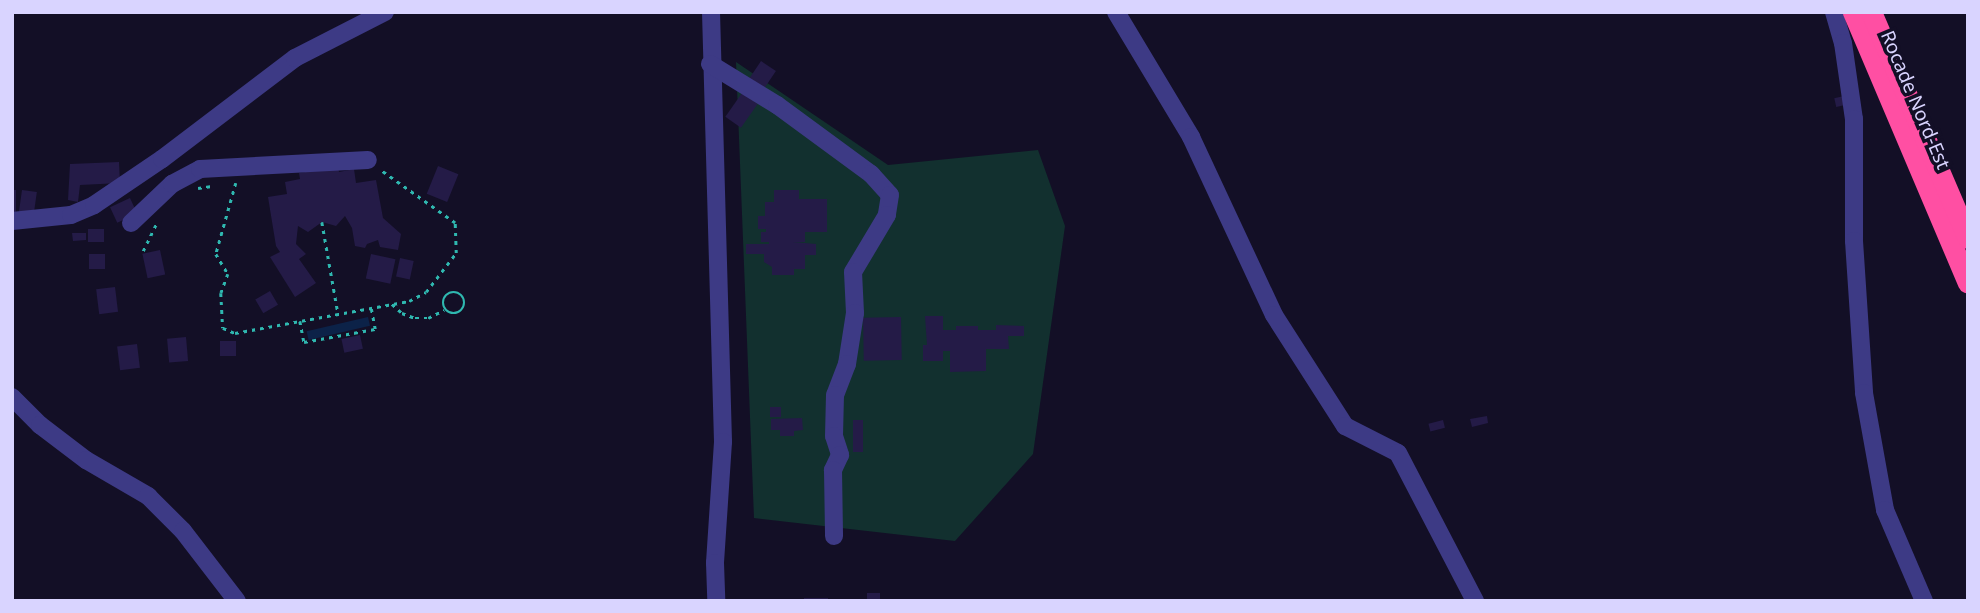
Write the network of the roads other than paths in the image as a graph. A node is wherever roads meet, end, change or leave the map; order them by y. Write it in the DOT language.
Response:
graph roads {
  1 [pos="385,12"];
  2 [pos="711,12"];
  3 [pos="1116,12"];
  4 [pos="1834,12"];
  5 [pos="1853,12"];
  6 [pos="1871,12"];
  7 [pos="710,64"];
  8 [pos="185,141"];
  9 [pos="368,160"];
  10 [pos="192,181"];
  11 [pos="12,221"];
  12 [pos="131,223"];
  13 [pos="1968,238"];
  14 [pos="1968,283"];
  15 [pos="12,397"];
  16 [pos="834,536"];
  17 [pos="237,601"];
  18 [pos="716,601"];
  19 [pos="1475,601"];
  20 [pos="1924,601"];
  1 -- 8 [label="street"];
  2 -- 7 [label="street"];
  3 -- 19 [label="street"];
  4 -- 20 [label="street"];
  5 -- 14 [label="highway, Rocade Nord-Est"];
  6 -- 13 [label="highway, Rocade Nord-Est"];
  7 -- 16 [label="street"];
  7 -- 18 [label="street"];
  8 -- 10 [label="street"];
  8 -- 11 [label="street"];
  9 -- 10 [label="street"];
  10 -- 12 [label="street"];
  15 -- 17 [label="street"];
}
